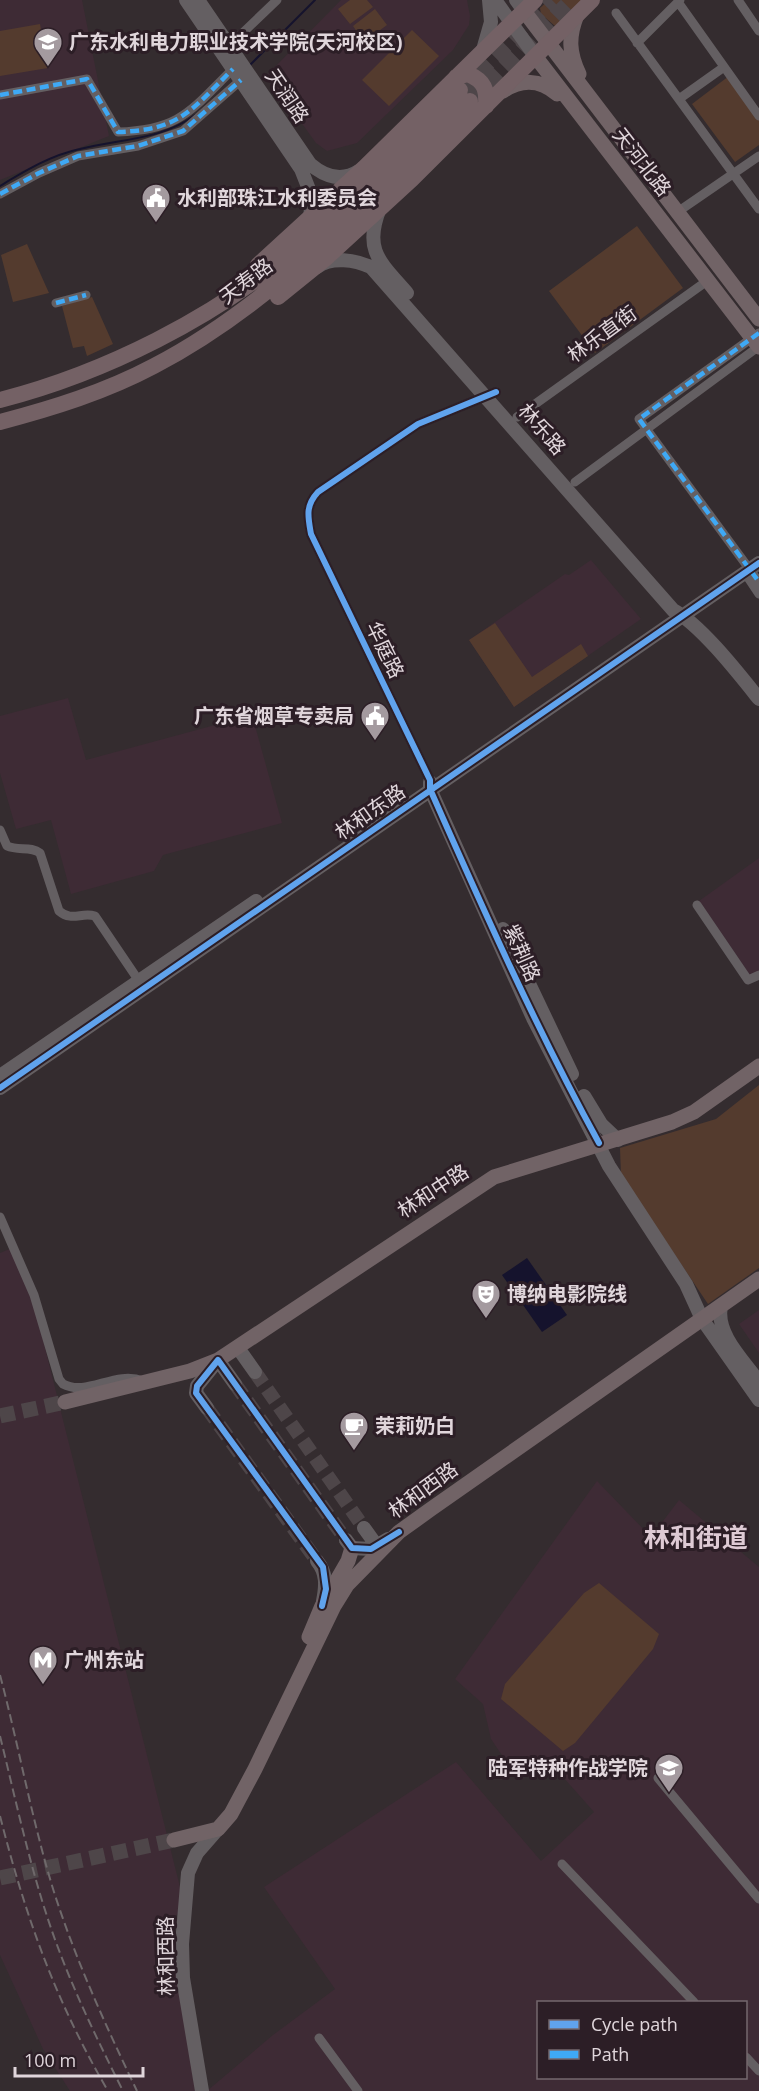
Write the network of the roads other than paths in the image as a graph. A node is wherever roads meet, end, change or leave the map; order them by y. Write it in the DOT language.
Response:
graph roads {
  1 [pos="186,0"];
  2 [pos="198,0"];
  3 [pos="277,0"];
  4 [pos="489,0"];
  5 [pos="495,0"];
  6 [pos="592,0"];
  7 [pos="738,0"];
  8 [pos="679,1"];
  9 [pos="525,4"];
  10 [pos="616,13"];
  11 [pos="577,15"];
  12 [pos="511,24"];
  13 [pos="758,28"];
  14 [pos="548,43"];
  15 [pos="637,43"];
  16 [pos="230,46"];
  17 [pos="483,52"];
  18 [pos="535,56"];
  19 [pos="724,66"];
  20 [pos="240,72"];
  21 [pos="468,93"];
  22 [pos="0,95"];
  23 [pos="679,99"];
  24 [pos="593,101"];
  25 [pos="575,110"];
  26 [pos="759,116"];
  27 [pos="759,156"];
  28 [pos="364,168"];
  29 [pos="733,174"];
  30 [pos="0,194"];
  31 [pos="381,207"];
  32 [pos="759,209"];
  33 [pos="676,213"];
  34 [pos="310,219"];
  35 [pos="306,276"];
  36 [pos="707,281"];
  37 [pos="86,295"];
  38 [pos="57,303"];
  39 [pos="204,311"];
  40 [pos="757,311"];
  41 [pos="211,333"];
  42 [pos="759,333"];
  43 [pos="759,347"];
  44 [pos="492,394"];
  45 [pos="0,400"];
  46 [pos="1,417"];
  47 [pos="518,417"];
  48 [pos="575,482"];
  49 [pos="759,552"];
  50 [pos="759,563"];
  51 [pos="745,573"];
  52 [pos="759,582"];
  53 [pos="759,594"];
  54 [pos="679,610"];
  55 [pos="759,699"];
  56 [pos="432,785"];
  57 [pos="0,830"];
  58 [pos="697,905"];
  59 [pos="759,975"];
  60 [pos="142,985"];
  61 [pos="759,1066"];
  62 [pos="0,1076"];
  63 [pos="0,1088"];
  64 [pos="618,1140"];
  65 [pos="599,1143"];
  66 [pos="0,1217"];
  67 [pos="759,1279"];
  68 [pos="721,1306"];
  69 [pos="702,1318"];
  70 [pos="237,1348"];
  71 [pos="218,1360"];
  72 [pos="255,1372"];
  73 [pos="145,1382"];
  74 [pos="759,1382"];
  75 [pos="235,1384"];
  76 [pos="759,1400"];
  77 [pos="65,1402"];
  78 [pos="207,1408"];
  79 [pos="364,1528"];
  80 [pos="399,1532"];
  81 [pos="349,1544"];
  82 [pos="377,1546"];
  83 [pos="362,1568"];
  84 [pos="339,1577"];
  85 [pos="322,1606"];
  86 [pos="658,1778"];
  87 [pos="218,1829"];
  88 [pos="174,1840"];
  89 [pos="561,1864"];
  90 [pos="759,1899"];
  91 [pos="693,2001"];
  92 [pos="320,2038"];
  93 [pos="747,2058"];
  94 [pos="759,2071"];
  95 [pos="202,2091"];
  96 [pos="358,2091"];
  1 -- 20 [label="street, 天润路"];
  2 -- 16 [label="street, 天润路"];
  3 -- 16 [label="street"];
  4 -- 17 [label="street"];
  5 -- 12 [label="street, 天河北路"];
  6 -- 11 [label="highway"];
  7 -- 13 [label="street"];
  8 -- 15 [label="street"];
  8 -- 19 [label="street"];
  9 -- 12 [label="highway"];
  9 -- 14 [label="main road, 天河北路"];
  10 -- 15 [label="street"];
  11 -- 14 [label="highway"];
  11 -- 24 [label="main road"];
  12 -- 17 [label="highway"];
  12 -- 18 [label="street, 天河北路"];
  14 -- 18 [label="highway"];
  14 -- 24 [label="main road, 天河北路"];
  15 -- 23 [label="street"];
  16 -- 20 [label="street, 天润路"];
  17 -- 21 [label="highway"];
  18 -- 21 [label="highway"];
  18 -- 25 [label="main road, 天河北路"];
  19 -- 23 [label="street"];
  19 -- 26 [label="street"];
  20 -- 22 [label="street"];
  20 -- 28 [label="street, 天润路"];
  20 -- 30 [label="street"];
  20 -- 34 [label="street, 天润路"];
  21 -- 25 [label="main road"];
  21 -- 28 [label="highway"];
  21 -- 31 [label="highway"];
  21 -- 39 [label="highway, 天寿路"];
  21 -- 41 [label="highway, 天寿路"];
  23 -- 29 [label="street"];
  24 -- 33 [label="main road, 天河北路"];
  25 -- 36 [label="main road, 天河北路"];
  27 -- 29 [label="street"];
  28 -- 34 [label="highway"];
  29 -- 32 [label="street"];
  29 -- 33 [label="street"];
  31 -- 35 [label="highway"];
  31 -- 44 [label="street, 林乐路"];
  33 -- 40 [label="main road, 天河北路"];
  34 -- 39 [label="highway"];
  35 -- 41 [label="highway"];
  35 -- 44 [label="street, 林乐路"];
  36 -- 43 [label="main road, 天河北路"];
  36 -- 47 [label="street, 林乐直街"];
  37 -- 38 [label="street"];
  39 -- 45 [label="highway, 天寿路"];
  41 -- 46 [label="highway, 天寿路"];
  42 -- 52 [label="street"];
  43 -- 48 [label="street"];
  44 -- 47 [label="street, 林乐路"];
  44 -- 54 [label="street, 林乐路"];
  44 -- 56 [label="street, 华庭路"];
  47 -- 48 [label="street, 林乐路"];
  48 -- 54 [label="street, 林乐路"];
  49 -- 54 [label="street, 林和东路"];
  50 -- 51 [label="street, 林和东路"];
  51 -- 53 [label="street"];
  51 -- 54 [label="street, 林和东路"];
  54 -- 55 [label="street, 林乐路"];
  54 -- 56 [label="street, 林和东路"];
  56 -- 60 [label="street, 林和东路"];
  56 -- 64 [label="street, 紫荆路"];
  56 -- 65 [label="street, 紫荆路"];
  57 -- 60 [label="street"];
  58 -- 59 [label="street"];
  60 -- 62 [label="street, 林和东路"];
  60 -- 63 [label="street, 林和东路"];
  61 -- 64 [label="main road, 林和中路"];
  64 -- 65 [label="main road, 林和中路"];
  65 -- 69 [label="street, 紫荆路"];
  65 -- 70 [label="main road, 林和中路"];
  66 -- 73 [label="street"];
  67 -- 68 [label="main road, 林和西路"];
  68 -- 69 [label="main road, 林和西路"];
  68 -- 74 [label="street"];
  69 -- 76 [label="street, 紫荆路"];
  69 -- 80 [label="main road, 林和西路"];
  70 -- 71 [label="main road, 林和中路"];
  70 -- 72 [label="street"];
  71 -- 73 [label="main road, 林和中路"];
  71 -- 75 [label="street"];
  71 -- 78 [label="street"];
  73 -- 77 [label="main road, 林和中路"];
  79 -- 82 [label="street"];
  80 -- 82 [label="street"];
  80 -- 83 [label="main road, 林和西路"];
  81 -- 82 [label="street"];
  81 -- 84 [label="main road, 林和西路"];
  83 -- 84 [label="street"];
  83 -- 87 [label="main road, 林和西路"];
  84 -- 85 [label="main road, 林和西路"];
  84 -- 85 [label="street"];
  85 -- 87 [label="main road, 林和西路"];
  86 -- 90 [label="street"];
  87 -- 88 [label="main road"];
  87 -- 95 [label="street, 林和西路"];
  89 -- 91 [label="street"];
  92 -- 96 [label="street"];
  93 -- 94 [label="street"];
}
